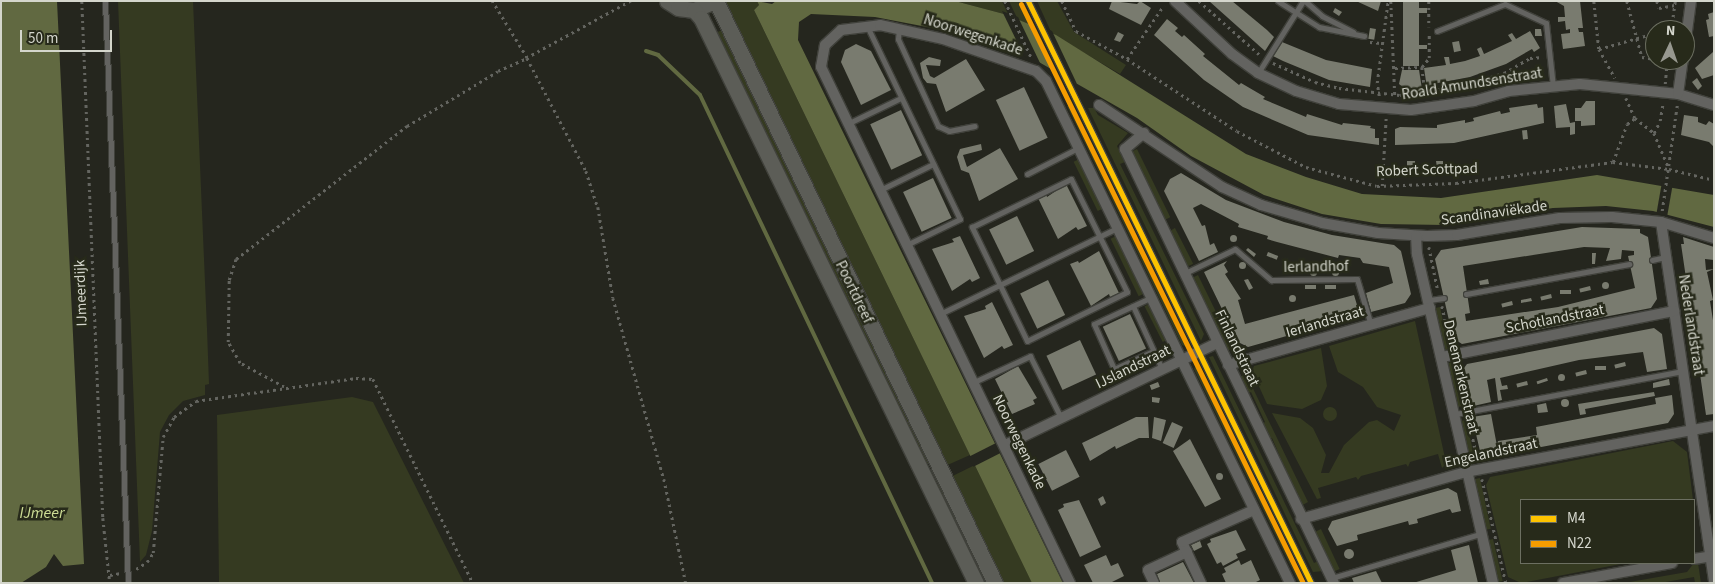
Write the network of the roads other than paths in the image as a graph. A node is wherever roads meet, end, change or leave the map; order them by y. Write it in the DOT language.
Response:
graph roads {
  1 [pos="105,1"];
  2 [pos="667,1"];
  3 [pos="715,1"];
  4 [pos="1028,1"];
  5 [pos="1175,1"];
  6 [pos="1278,1"];
  7 [pos="1304,1"];
  8 [pos="1692,1"];
  9 [pos="694,10"];
  10 [pos="1295,13"];
  11 [pos="1689,20"];
  12 [pos="867,25"];
  13 [pos="899,28"];
  14 [pos="1437,31"];
  15 [pos="1682,70"];
  16 [pos="1258,72"];
  17 [pos="1553,86"];
  18 [pos="1678,94"];
  19 [pos="901,98"];
  20 [pos="1099,105"];
  21 [pos="1714,105"];
  22 [pos="849,123"];
  23 [pos="975,126"];
  24 [pos="1144,133"];
  25 [pos="1078,148"];
  26 [pos="933,164"];
  27 [pos="1027,174"];
  28 [pos="882,189"];
  29 [pos="1661,218"];
  30 [pos="1117,228"];
  31 [pos="1416,236"];
  32 [pos="1100,237"];
  33 [pos="1714,238"];
  34 [pos="908,244"];
  35 [pos="1665,257"];
  36 [pos="1652,260"];
  37 [pos="1630,264"];
  38 [pos="1184,274"];
  39 [pos="1000,285"];
  40 [pos="1466,294"];
  41 [pos="1152,297"];
  42 [pos="1444,298"];
  43 [pos="1430,304"];
  44 [pos="1133,306"];
  45 [pos="1674,311"];
  46 [pos="942,314"];
  47 [pos="1371,325"];
  48 [pos="1217,343"];
  49 [pos="1153,351"];
  50 [pos="1199,352"];
  51 [pos="1442,356"];
  52 [pos="1181,360"];
  53 [pos="1228,365"];
  54 [pos="1162,369"];
  55 [pos="1683,372"];
  56 [pos="974,382"];
  57 [pos="1456,414"];
  58 [pos="1061,418"];
  59 [pos="1714,426"];
  60 [pos="1690,429"];
  61 [pos="1005,445"];
  62 [pos="1466,472"];
  63 [pos="1254,510"];
  64 [pos="1301,519"];
  65 [pos="1480,534"];
  66 [pos="1187,552"];
  67 [pos="1711,557"];
  68 [pos="1695,559"];
  69 [pos="1667,564"];
  70 [pos="1333,581"];
  71 [pos="1714,581"];
  72 [pos="128,583"];
  73 [pos="976,583"];
  74 [pos="995,583"];
  75 [pos="1070,583"];
  76 [pos="1154,583"];
  77 [pos="1201,583"];
  78 [pos="1290,583"];
  79 [pos="1311,583"];
  80 [pos="1494,583"];
  81 [pos="1563,583"];
  1 -- 72 [label="lane"];
  2 -- 9 [label="main road"];
  3 -- 9 [label="main road"];
  3 -- 74 [label="main road, Poortdreef"];
  4 -- 50 [label="lane"];
  5 -- 16 [label="street, Roald Amundsenstraat"];
  6 -- 10 [label="lane"];
  7 -- 10 [label="lane"];
  7 -- 10 [label="lane"];
  8 -- 11 [label="street"];
  9 -- 73 [label="main road, Poortdreef"];
  10 -- 16 [label="lane"];
  12 -- 13 [label="street, Noorwegenkade"];
  12 -- 19 [label="lane"];
  12 -- 22 [label="street, Noorwegenkade"];
  13 -- 23 [label="lane"];
  13 -- 25 [label="street, Noorwegenkade"];
  14 -- 17 [label="lane"];
  15 -- 18 [label="street"];
  16 -- 17 [label="street, Roald Amundsenstraat"];
  17 -- 18 [label="street, Roald Amundsenstraat"];
  18 -- 21 [label="street, Roald Amundsenstraat"];
  19 -- 22 [label="lane"];
  19 -- 26 [label="lane"];
  20 -- 24 [label="street, Scandinaviëkade"];
  22 -- 28 [label="street, Noorwegenkade"];
  24 -- 31 [label="street, Scandinaviëkade"];
  24 -- 38 [label="street, Finlandstraat"];
  25 -- 27 [label="lane"];
  25 -- 30 [label="street"];
  26 -- 28 [label="lane"];
  26 -- 34 [label="lane"];
  28 -- 34 [label="street, Noorwegenkade"];
  29 -- 31 [label="street, Scandinaviëkade"];
  29 -- 33 [label="street, Scandinaviëkade"];
  29 -- 35 [label="street, Nederlandstraat"];
  30 -- 32 [label="lane"];
  30 -- 41 [label="street"];
  31 -- 43 [label="street, Denemarkenstraat"];
  32 -- 39 [label="lane"];
  32 -- 39 [label="lane"];
  32 -- 39 [label="lane"];
  34 -- 46 [label="street, Noorwegenkade"];
  35 -- 36 [label="lane"];
  35 -- 45 [label="street, Nederlandstraat"];
  37 -- 40 [label="lane"];
  38 -- 47 [label="lane, Ierlandhof"];
  38 -- 48 [label="street, Finlandstraat"];
  39 -- 46 [label="lane"];
  41 -- 44 [label="lane, IJslandstraat"];
  41 -- 52 [label="street"];
  42 -- 43 [label="lane"];
  43 -- 47 [label="street, Ierlandstraat"];
  43 -- 51 [label="street, Denemarkenstraat"];
  44 -- 49 [label="lane"];
  44 -- 49 [label="lane, IJslandstraat"];
  45 -- 51 [label="street, Schotlandstraat"];
  45 -- 55 [label="street, Nederlandstraat"];
  46 -- 56 [label="street, Noorwegenkade"];
  47 -- 53 [label="street, Ierlandstraat"];
  48 -- 50 [label="street, IJslandstraat"];
  48 -- 53 [label="street, Finlandstraat"];
  49 -- 54 [label="lane"];
  50 -- 52 [label="street, IJslandstraat"];
  50 -- 79 [label="lane"];
  51 -- 57 [label="street, Denemarkenstraat"];
  52 -- 54 [label="street, IJslandstraat"];
  52 -- 63 [label="street"];
  53 -- 64 [label="street, Finlandstraat"];
  54 -- 58 [label="street, IJslandstraat"];
  55 -- 57 [label="lane"];
  55 -- 60 [label="street, Nederlandstraat"];
  56 -- 58 [label="lane"];
  56 -- 61 [label="street, Noorwegenkade"];
  57 -- 62 [label="street, Denemarkenstraat"];
  58 -- 61 [label="street, IJslandstraat"];
  59 -- 60 [label="street, Engelandstraat"];
  60 -- 62 [label="street, Engelandstraat"];
  60 -- 67 [label="street, Nederlandstraat"];
  61 -- 75 [label="street, Noorwegenkade"];
  62 -- 64 [label="street, Engelandstraat"];
  62 -- 65 [label="street, Denemarkenstraat"];
  63 -- 66 [label="street"];
  63 -- 78 [label="street"];
  64 -- 70 [label="street, Finlandstraat"];
  65 -- 70 [label="lane"];
  65 -- 80 [label="street, Denemarkenstraat"];
  66 -- 76 [label="street"];
  66 -- 77 [label="street"];
  67 -- 68 [label="street"];
  67 -- 71 [label="street, Nederlandstraat"];
  69 -- 81 [label="street"];
}
